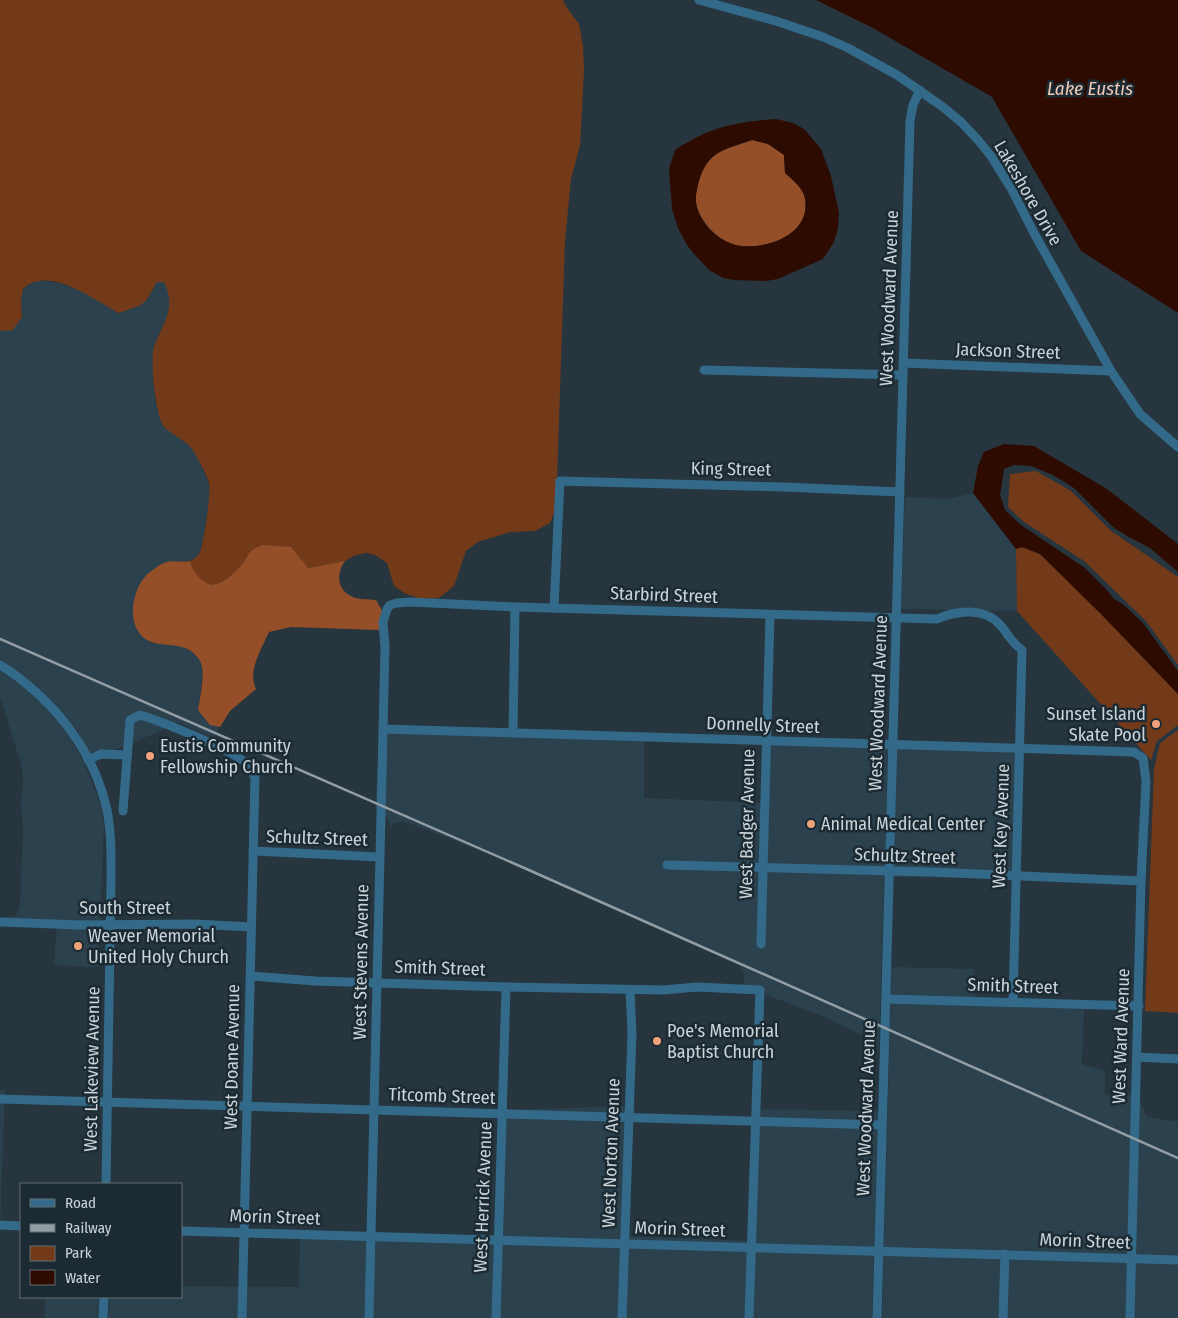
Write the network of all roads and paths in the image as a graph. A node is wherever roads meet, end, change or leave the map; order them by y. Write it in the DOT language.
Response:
graph roads {
  1 [pos="699,0"];
  2 [pos="920,90"];
  3 [pos="903,363"];
  4 [pos="704,370"];
  5 [pos="1111,371"];
  6 [pos="903,375"];
  7 [pos="1178,447"];
  8 [pos="900,492"];
  9 [pos="388,607"];
  10 [pos="515,607"];
  11 [pos="554,608"];
  12 [pos="770,615"];
  13 [pos="896,618"];
  14 [pos="1022,650"];
  15 [pos="0,666"];
  16 [pos="383,729"];
  17 [pos="512,733"];
  18 [pos="766,741"];
  19 [pos="893,746"];
  20 [pos="1020,749"];
  21 [pos="127,755"];
  22 [pos="1141,756"];
  23 [pos="88,760"];
  24 [pos="123,811"];
  25 [pos="253,852"];
  26 [pos="379,857"];
  27 [pos="667,865"];
  28 [pos="763,868"];
  29 [pos="889,872"];
  30 [pos="1016,876"];
  31 [pos="1141,881"];
  32 [pos="0,922"];
  33 [pos="111,925"];
  34 [pos="251,927"];
  35 [pos="760,944"];
  36 [pos="250,976"];
  37 [pos="377,983"];
  38 [pos="506,987"];
  39 [pos="630,990"];
  40 [pos="886,999"];
  41 [pos="1013,1002"];
  42 [pos="1139,1006"];
  43 [pos="1137,1057"];
  44 [pos="1178,1059"];
  45 [pos="0,1099"];
  46 [pos="108,1102"];
  47 [pos="248,1106"];
  48 [pos="374,1109"];
  49 [pos="502,1114"];
  50 [pos="628,1118"];
  51 [pos="755,1121"];
  52 [pos="882,1125"];
  53 [pos="106,1183"];
  54 [pos="0,1225"];
  55 [pos="20,1226"];
  56 [pos="182,1231"];
  57 [pos="244,1233"];
  58 [pos="371,1236"];
  59 [pos="498,1240"];
  60 [pos="624,1244"];
  61 [pos="750,1248"];
  62 [pos="878,1252"];
  63 [pos="1005,1254"];
  64 [pos="1132,1260"];
  65 [pos="1178,1260"];
  66 [pos="104,1298"];
  67 [pos="103,1318"];
  68 [pos="242,1318"];
  69 [pos="369,1318"];
  70 [pos="496,1318"];
  71 [pos="622,1318"];
  72 [pos="749,1318"];
  73 [pos="877,1318"];
  74 [pos="1003,1318"];
  75 [pos="1130,1318"];
  1 -- 2 [label="street, Lakeshore Drive"];
  2 -- 3 [label="street, West Woodward Avenue"];
  2 -- 5 [label="street, Lakeshore Drive"];
  3 -- 5 [label="street, Jackson Street"];
  3 -- 6 [label="street, West Woodward Avenue"];
  4 -- 6 [label="street"];
  5 -- 7 [label="street, Lakeshore Drive"];
  6 -- 8 [label="street, West Woodward Avenue"];
  8 -- 11 [label="street, King Street"];
  8 -- 13 [label="street, West Woodward Avenue"];
  9 -- 10 [label="street, Starbird Street"];
  9 -- 16 [label="street, West Stevens Avenue"];
  10 -- 11 [label="street, Starbird Street"];
  10 -- 17 [label="street"];
  11 -- 12 [label="street, Starbird Street"];
  12 -- 13 [label="street, Starbird Street"];
  12 -- 18 [label="street, West Badger Avenue"];
  13 -- 14 [label="street, Starbird Street"];
  13 -- 19 [label="street, West Woodward Avenue"];
  14 -- 20 [label="street, West Key Avenue"];
  15 -- 23 [label="street, West Lakeview Avenue"];
  16 -- 17 [label="street, Donnelly Street"];
  16 -- 26 [label="street, West Stevens Avenue"];
  17 -- 18 [label="street, Donnelly Street"];
  18 -- 19 [label="street, Donnelly Street"];
  18 -- 28 [label="street, West Badger Avenue"];
  19 -- 20 [label="street, Donnelly Street"];
  19 -- 29 [label="street, West Woodward Avenue"];
  20 -- 22 [label="street, Donnelly Street"];
  20 -- 30 [label="street, West Key Avenue"];
  21 -- 23 [label="street"];
  21 -- 24 [label="street"];
  21 -- 25 [label="street, West Doane Avenue"];
  22 -- 31 [label="street, West Ward Avenue"];
  23 -- 33 [label="street, West Lakeview Avenue"];
  25 -- 26 [label="street, Schultz Street"];
  25 -- 34 [label="street, West Doane Avenue"];
  26 -- 37 [label="street, West Stevens Avenue"];
  27 -- 28 [label="street, Schultz Street"];
  28 -- 29 [label="street, Schultz Street"];
  28 -- 35 [label="street, West Badger Avenue"];
  29 -- 30 [label="street, Schultz Street"];
  29 -- 40 [label="street, West Woodward Avenue"];
  30 -- 31 [label="street, Schultz Street"];
  30 -- 41 [label="street, West Key Avenue"];
  31 -- 42 [label="street, West Ward Avenue"];
  32 -- 33 [label="street, South Street"];
  33 -- 34 [label="street, South Street"];
  33 -- 46 [label="street, West Lakeview Avenue"];
  34 -- 36 [label="street, West Doane Avenue"];
  36 -- 37 [label="street, Smith Street"];
  36 -- 47 [label="street, West Doane Avenue"];
  37 -- 38 [label="street, Smith Street"];
  37 -- 48 [label="street, West Stevens Avenue"];
  38 -- 39 [label="street, Smith Street"];
  38 -- 49 [label="street, West Herrick Avenue"];
  39 -- 50 [label="street, West Norton Avenue"];
  39 -- 51 [label="street, Smith Street"];
  40 -- 41 [label="street, Smith Street"];
  40 -- 52 [label="street, West Woodward Avenue"];
  41 -- 42 [label="street, Smith Street"];
  42 -- 43 [label="street, West Ward Avenue"];
  43 -- 44 [label="street"];
  43 -- 64 [label="street, West Ward Avenue"];
  45 -- 46 [label="street, Titcomb Street"];
  46 -- 47 [label="street, Titcomb Street"];
  46 -- 53 [label="street, West Lakeview Avenue"];
  47 -- 48 [label="street, Titcomb Street"];
  47 -- 57 [label="street, West Doane Avenue"];
  48 -- 49 [label="street, Titcomb Street"];
  48 -- 58 [label="street, West Stevens Avenue"];
  49 -- 50 [label="street, Titcomb Street"];
  49 -- 59 [label="street, West Herrick Avenue"];
  50 -- 51 [label="street, Titcomb Street"];
  50 -- 60 [label="street, West Norton Avenue"];
  51 -- 52 [label="street, Titcomb Street"];
  51 -- 61 [label="street"];
  52 -- 62 [label="street, West Woodward Avenue"];
  54 -- 55 [label="street"];
  56 -- 57 [label="street, Morin Street"];
  57 -- 58 [label="street, Morin Street"];
  57 -- 68 [label="street, West Doane Avenue"];
  58 -- 59 [label="street, Morin Street"];
  58 -- 69 [label="street, West Stevens Avenue"];
  59 -- 60 [label="street, Morin Street"];
  59 -- 70 [label="street, West Herrick Avenue"];
  60 -- 61 [label="street, Morin Street"];
  60 -- 71 [label="street, West Norton Avenue"];
  61 -- 62 [label="street, Morin Street"];
  61 -- 72 [label="street"];
  62 -- 63 [label="street, Morin Street"];
  62 -- 73 [label="street, West Woodward Avenue"];
  63 -- 64 [label="street, Morin Street"];
  63 -- 74 [label="street"];
  64 -- 65 [label="street, Morin Street"];
  64 -- 75 [label="street, West Ward Avenue"];
  66 -- 67 [label="street"];
}
